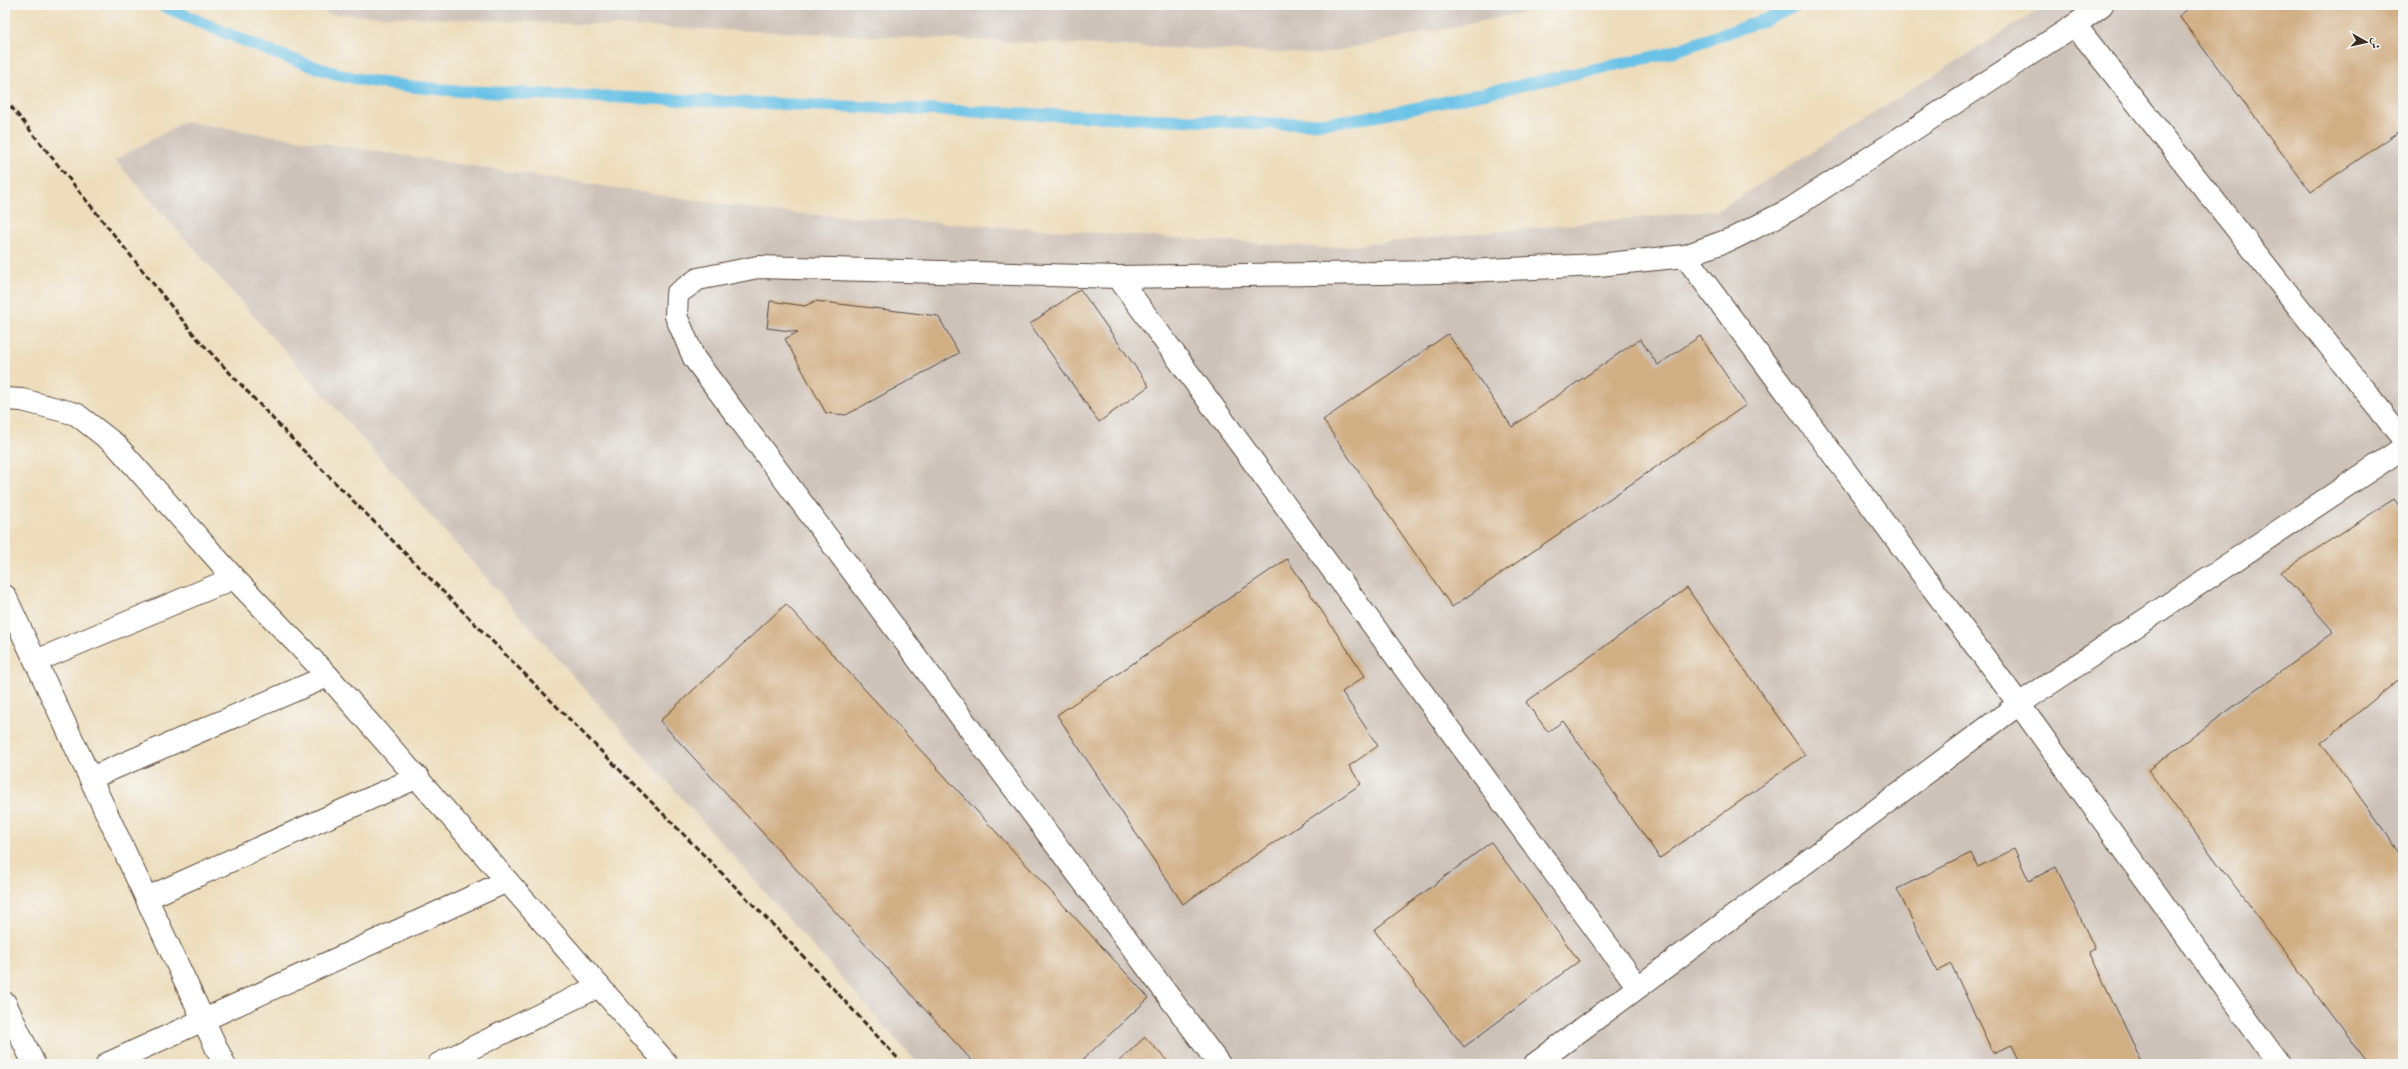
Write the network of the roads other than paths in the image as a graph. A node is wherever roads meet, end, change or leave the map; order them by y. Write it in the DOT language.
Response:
graph roads {
  1 [pos="2102,5"];
  2 [pos="2075,25"];
  3 [pos="1685,256"];
  4 [pos="1118,277"];
  5 [pos="5,400"];
  6 [pos="2403,439"];
  7 [pos="2403,448"];
  8 [pos="234,578"];
  9 [pos="5,596"];
  10 [pos="36,661"];
  11 [pos="328,676"];
  12 [pos="2019,704"];
  13 [pos="418,777"];
  14 [pos="91,778"];
  15 [pos="507,881"];
  16 [pos="146,898"];
  17 [pos="599,986"];
  18 [pos="1638,987"];
  19 [pos="5,1003"];
  20 [pos="204,1020"];
  21 [pos="34,1064"];
  22 [pos="107,1064"];
  23 [pos="224,1064"];
  24 [pos="438,1064"];
  25 [pos="667,1064"];
  26 [pos="1219,1064"];
  27 [pos="1535,1064"];
  28 [pos="2279,1064"];
  1 -- 2 [label="street"];
  2 -- 3 [label="street"];
  2 -- 6 [label="street"];
  3 -- 4 [label="street"];
  3 -- 12 [label="street"];
  4 -- 18 [label="street"];
  4 -- 26 [label="street"];
  5 -- 8 [label="street"];
  7 -- 12 [label="street"];
  8 -- 10 [label="street"];
  8 -- 11 [label="street"];
  9 -- 10 [label="street"];
  10 -- 14 [label="street"];
  11 -- 13 [label="street"];
  11 -- 14 [label="street"];
  12 -- 18 [label="street"];
  12 -- 28 [label="street"];
  13 -- 15 [label="street"];
  13 -- 16 [label="street"];
  14 -- 16 [label="street"];
  15 -- 17 [label="street"];
  15 -- 20 [label="street"];
  16 -- 20 [label="street"];
  17 -- 24 [label="street"];
  17 -- 25 [label="street"];
  18 -- 27 [label="street"];
  19 -- 21 [label="street"];
  20 -- 22 [label="street"];
  20 -- 23 [label="street"];
}
